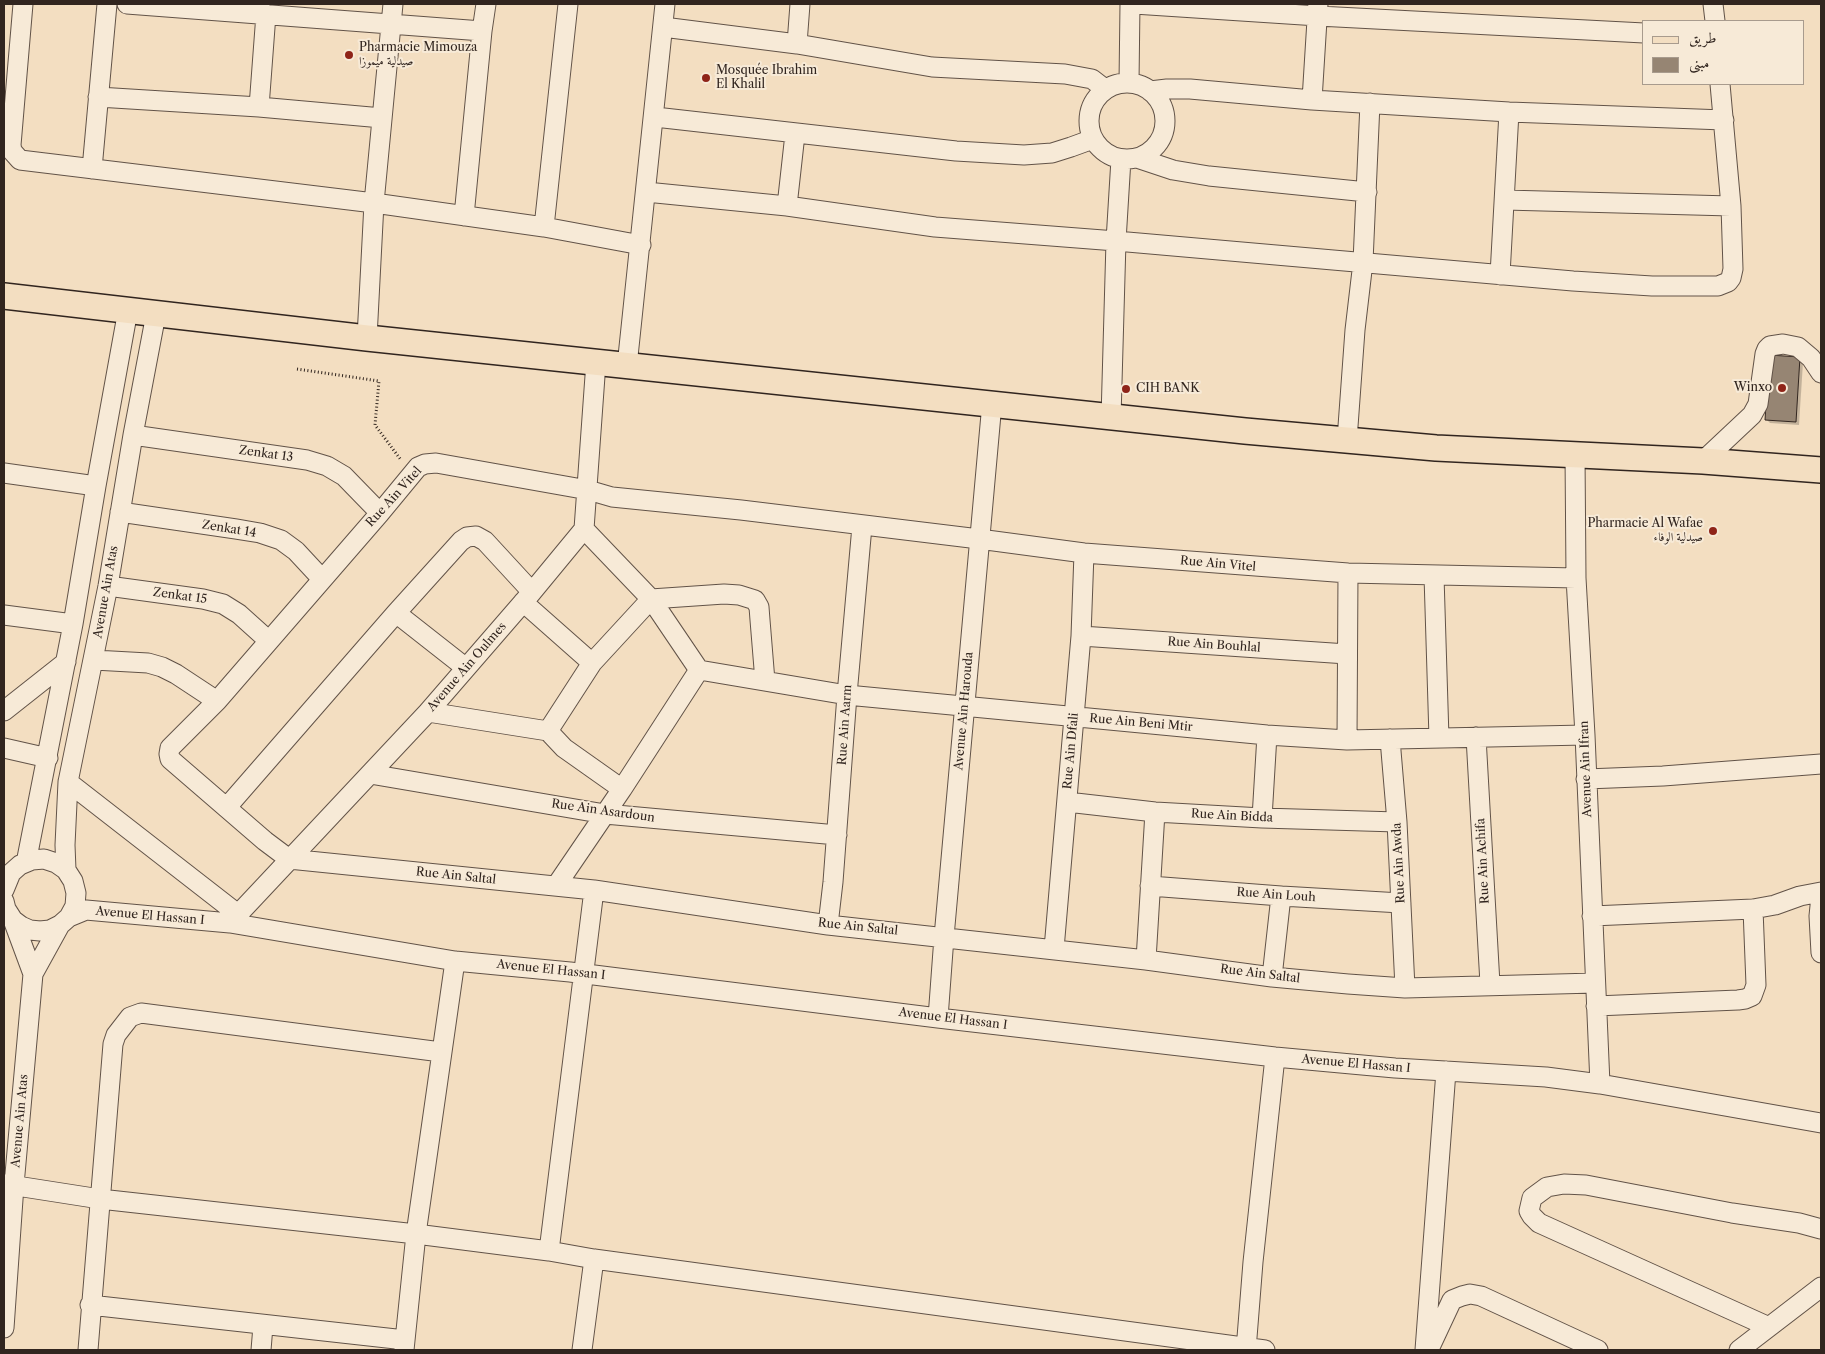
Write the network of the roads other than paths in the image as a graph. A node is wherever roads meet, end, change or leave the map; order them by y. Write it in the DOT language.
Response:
graph roads {
  1 [pos="23,4"];
  2 [pos="107,4"];
  3 [pos="127,4"];
  4 [pos="393,4"];
  5 [pos="486,4"];
  6 [pos="568,4"];
  7 [pos="665,4"];
  8 [pos="800,4"];
  9 [pos="1130,4"];
  10 [pos="1134,4"];
  11 [pos="1713,4"];
  12 [pos="1318,10"];
  13 [pos="276,11"];
  14 [pos="1715,20"];
  15 [pos="390,24"];
  16 [pos="663,27"];
  17 [pos="482,31"];
  18 [pos="1642,34"];
  19 [pos="797,44"];
  20 [pos="1129,83"];
  21 [pos="1720,85"];
  22 [pos="1105,89"];
  23 [pos="1150,91"];
  24 [pos="98,97"];
  25 [pos="1312,100"];
  26 [pos="1370,103"];
  27 [pos="259,107"];
  28 [pos="1509,112"];
  29 [pos="654,117"];
  30 [pos="382,118"];
  31 [pos="1724,120"];
  32 [pos="795,134"];
  33 [pos="1093,139"];
  34 [pos="1129,159"];
  35 [pos="92,169"];
  36 [pos="646,192"];
  37 [pos="1367,192"];
  38 [pos="1505,200"];
  39 [pos="374,203"];
  40 [pos="787,206"];
  41 [pos="1731,206"];
  42 [pos="464,216"];
  43 [pos="544,227"];
  44 [pos="1116,241"];
  45 [pos="641,246"];
  46 [pos="1363,262"];
  47 [pos="1500,275"];
  48 [pos="4,296"];
  49 [pos="128,310"];
  50 [pos="156,314"];
  51 [pos="367,338"];
  52 [pos="596,362"];
  53 [pos="627,366"];
  54 [pos="1821,373"];
  55 [pos="992,403"];
  56 [pos="1111,418"];
  57 [pos="133,435"];
  58 [pos="1347,440"];
  59 [pos="1575,454"];
  60 [pos="1704,461"];
  61 [pos="1821,470"];
  62 [pos="4,473"];
  63 [pos="96,486"];
  64 [pos="588,490"];
  65 [pos="120,512"];
  66 [pos="380,513"];
  67 [pos="862,526"];
  68 [pos="584,529"];
  69 [pos="979,539"];
  70 [pos="1084,554"];
  71 [pos="1348,573"];
  72 [pos="1434,576"];
  73 [pos="1576,578"];
  74 [pos="322,579"];
  75 [pos="108,586"];
  76 [pos="527,597"];
  77 [pos="651,599"];
  78 [pos="396,613"];
  79 [pos="4,615"];
  80 [pos="74,624"];
  81 [pos="1081,636"];
  82 [pos="268,642"];
  83 [pos="1347,654"];
  84 [pos="94,660"];
  85 [pos="66,662"];
  86 [pos="592,663"];
  87 [pos="466,668"];
  88 [pos="699,670"];
  89 [pos="765,681"];
  90 [pos="847,695"];
  91 [pos="217,701"];
  92 [pos="964,707"];
  93 [pos="4,712"];
  94 [pos="428,712"];
  95 [pos="1074,717"];
  96 [pos="548,731"];
  97 [pos="1267,735"];
  98 [pos="1585,735"];
  99 [pos="1476,737"];
  100 [pos="1439,738"];
  101 [pos="1390,739"];
  102 [pos="1347,740"];
  103 [pos="4,748"];
  104 [pos="48,758"];
  105 [pos="1821,764"];
  106 [pos="370,774"];
  107 [pos="1586,778"];
  108 [pos="68,782"];
  109 [pos="622,790"];
  110 [pos="1067,802"];
  111 [pos="227,807"];
  112 [pos="1155,812"];
  113 [pos="606,814"];
  114 [pos="1262,818"];
  115 [pos="1397,822"];
  116 [pos="837,835"];
  117 [pos="289,859"];
  118 [pos="32,860"];
  119 [pos="70,876"];
  120 [pos="6,880"];
  121 [pos="556,886"];
  122 [pos="1150,886"];
  123 [pos="594,890"];
  124 [pos="1821,892"];
  125 [pos="1281,896"];
  126 [pos="1821,896"];
  127 [pos="1402,903"];
  128 [pos="1752,909"];
  129 [pos="7,910"];
  130 [pos="1592,916"];
  131 [pos="72,917"];
  132 [pos="235,919"];
  133 [pos="828,924"];
  134 [pos="944,936"];
  135 [pos="1054,949"];
  136 [pos="1821,953"];
  137 [pos="1146,960"];
  138 [pos="455,961"];
  139 [pos="33,974"];
  140 [pos="585,974"];
  141 [pos="1272,977"];
  142 [pos="1595,983"];
  143 [pos="1490,984"];
  144 [pos="1405,988"];
  145 [pos="1596,1006"];
  146 [pos="938,1018"];
  147 [pos="441,1052"];
  148 [pos="1275,1057"];
  149 [pos="1446,1071"];
  150 [pos="1600,1084"];
  151 [pos="1821,1122"];
  152 [pos="9,1185"];
  153 [pos="100,1200"];
  154 [pos="1821,1228"];
  155 [pos="416,1234"];
  156 [pos="549,1251"];
  157 [pos="594,1259"];
  158 [pos="1821,1287"];
  159 [pos="90,1305"];
  160 [pos="264,1326"];
  161 [pos="1769,1326"];
  162 [pos="4,1328"];
  163 [pos="405,1345"];
  164 [pos="1246,1349"];
  165 [pos="88,1350"];
  166 [pos="261,1350"];
  167 [pos="582,1350"];
  168 [pos="1265,1350"];
  169 [pos="1427,1350"];
  170 [pos="1598,1350"];
  171 [pos="1739,1350"];
  1 -- 35 [label="street"];
  2 -- 24 [label="street"];
  3 -- 13 [label="street"];
  4 -- 15 [label="street"];
  5 -- 17 [label="street"];
  6 -- 43 [label="street"];
  7 -- 16 [label="street"];
  8 -- 19 [label="street"];
  9 -- 20 [label="street"];
  10 -- 12 [label="street"];
  11 -- 14 [label="street"];
  12 -- 18 [label="street"];
  12 -- 25 [label="street"];
  13 -- 15 [label="street"];
  13 -- 27 [label="street"];
  15 -- 17 [label="street"];
  15 -- 30 [label="street"];
  16 -- 19 [label="street"];
  16 -- 29 [label="street"];
  17 -- 42 [label="street"];
  19 -- 22 [label="street"];
  20 -- 22 [label="street"];
  20 -- 23 [label="street"];
  21 -- 31 [label="street"];
  22 -- 33 [label="street"];
  23 -- 25 [label="street"];
  23 -- 34 [label="street"];
  24 -- 27 [label="street"];
  24 -- 35 [label="street"];
  25 -- 26 [label="street"];
  26 -- 28 [label="street"];
  26 -- 37 [label="street"];
  27 -- 30 [label="street"];
  28 -- 31 [label="street"];
  28 -- 38 [label="street"];
  29 -- 32 [label="street"];
  29 -- 36 [label="street"];
  30 -- 39 [label="street"];
  31 -- 41 [label="street"];
  32 -- 33 [label="street"];
  32 -- 40 [label="street"];
  33 -- 34 [label="street"];
  34 -- 37 [label="street"];
  34 -- 44 [label="street"];
  35 -- 39 [label="street"];
  36 -- 40 [label="street"];
  36 -- 45 [label="street"];
  37 -- 46 [label="street"];
  38 -- 41 [label="street"];
  38 -- 47 [label="street"];
  39 -- 42 [label="street"];
  39 -- 51 [label="street"];
  40 -- 44 [label="street"];
  41 -- 47 [label="street"];
  42 -- 43 [label="street"];
  43 -- 45 [label="street"];
  44 -- 46 [label="street"];
  44 -- 56 [label="street"];
  45 -- 53 [label="street"];
  46 -- 47 [label="street"];
  46 -- 58 [label="street"];
  48 -- 49 [label="main road"];
  49 -- 50 [label="main road"];
  49 -- 63 [label="street"];
  50 -- 51 [label="main road"];
  50 -- 57 [label="street, Avenue Ain Atas"];
  51 -- 52 [label="main road"];
  52 -- 53 [label="main road"];
  52 -- 64 [label="street"];
  53 -- 55 [label="main road"];
  54 -- 60 [label="street"];
  55 -- 56 [label="main road"];
  55 -- 69 [label="street, Avenue Ain Harouda"];
  56 -- 58 [label="main road"];
  57 -- 65 [label="street, Avenue Ain Atas"];
  57 -- 66 [label="street, Zenkat 13"];
  58 -- 59 [label="main road"];
  59 -- 60 [label="main road"];
  59 -- 73 [label="street, Avenue Ain Ifran"];
  60 -- 61 [label="main road"];
  62 -- 63 [label="street"];
  63 -- 80 [label="street"];
  64 -- 66 [label="street, Rue Ain Vitel"];
  64 -- 67 [label="street, Rue Ain Vitel"];
  64 -- 68 [label="street"];
  65 -- 74 [label="street, Zenkat 14"];
  65 -- 75 [label="street, Avenue Ain Atas"];
  66 -- 74 [label="street, Rue Ain Vitel"];
  67 -- 69 [label="street, Rue Ain Vitel"];
  67 -- 90 [label="street, Rue Ain Aarm"];
  68 -- 76 [label="street, Avenue Ain Oulmes"];
  68 -- 77 [label="street"];
  69 -- 70 [label="street, Rue Ain Vitel"];
  69 -- 92 [label="street, Avenue Ain Harouda"];
  70 -- 71 [label="street, Rue Ain Vitel"];
  70 -- 81 [label="street, Rue Ain Dfali"];
  71 -- 72 [label="street, Rue Ain Vitel"];
  71 -- 83 [label="street"];
  72 -- 73 [label="street, Rue Ain Vitel"];
  72 -- 100 [label="street"];
  73 -- 98 [label="street, Avenue Ain Ifran"];
  74 -- 82 [label="street, Rue Ain Vitel"];
  75 -- 82 [label="street, Zenkat 15"];
  75 -- 84 [label="street, Avenue Ain Atas"];
  76 -- 78 [label="street"];
  76 -- 86 [label="street"];
  76 -- 87 [label="street, Avenue Ain Oulmes"];
  77 -- 86 [label="street"];
  77 -- 88 [label="street"];
  77 -- 89 [label="street"];
  78 -- 87 [label="street"];
  78 -- 111 [label="street"];
  79 -- 80 [label="street"];
  80 -- 85 [label="street"];
  81 -- 83 [label="street, Rue Ain Bouhlal"];
  81 -- 95 [label="street, Rue Ain Dfali"];
  82 -- 91 [label="street, Rue Ain Vitel"];
  83 -- 102 [label="street"];
  84 -- 91 [label="street"];
  84 -- 108 [label="street, Avenue Ain Atas"];
  85 -- 93 [label="street"];
  85 -- 104 [label="street"];
  86 -- 96 [label="street"];
  87 -- 94 [label="street, Avenue Ain Oulmes"];
  88 -- 89 [label="street, Rue Ain Beni Mtir"];
  88 -- 109 [label="street"];
  89 -- 90 [label="street, Rue Ain Beni Mtir"];
  90 -- 92 [label="street, Rue Ain Beni Mtir"];
  90 -- 116 [label="street, Rue Ain Aarm"];
  91 -- 111 [label="street, Rue Ain Vitel"];
  92 -- 95 [label="street, Rue Ain Beni Mtir"];
  92 -- 134 [label="street, Avenue Ain Harouda"];
  94 -- 96 [label="street"];
  94 -- 106 [label="street, Avenue Ain Oulmes"];
  95 -- 97 [label="street, Rue Ain Beni Mtir"];
  95 -- 110 [label="street, Rue Ain Dfali"];
  96 -- 109 [label="street"];
  97 -- 102 [label="street, Rue Ain Beni Mtir"];
  97 -- 114 [label="street"];
  98 -- 99 [label="street, Rue Ain Beni Mtir"];
  98 -- 107 [label="street, Avenue Ain Ifran"];
  99 -- 100 [label="street, Rue Ain Beni Mtir"];
  99 -- 143 [label="street, Rue Ain Achifa"];
  100 -- 101 [label="street, Rue Ain Beni Mtir"];
  101 -- 102 [label="street, Rue Ain Beni Mtir"];
  101 -- 115 [label="street, Rue Ain Awda"];
  103 -- 104 [label="street"];
  104 -- 118 [label="street"];
  105 -- 107 [label="street"];
  106 -- 113 [label="street, Rue Ain Asardoun"];
  106 -- 117 [label="street, Avenue Ain Oulmes"];
  107 -- 130 [label="street, Avenue Ain Ifran"];
  108 -- 119 [label="street, Avenue Ain Atas"];
  108 -- 132 [label="street"];
  109 -- 113 [label="street"];
  110 -- 112 [label="street, Rue Ain Bidda"];
  110 -- 135 [label="street, Rue Ain Dfali"];
  111 -- 117 [label="street"];
  112 -- 114 [label="street, Rue Ain Bidda"];
  112 -- 122 [label="street"];
  113 -- 116 [label="street, Rue Ain Asardoun"];
  113 -- 121 [label="street"];
  114 -- 115 [label="street, Rue Ain Bidda"];
  115 -- 127 [label="street, Rue Ain Awda"];
  116 -- 133 [label="street, Rue Ain Aarm"];
  117 -- 121 [label="street, Rue Ain Saltal"];
  117 -- 132 [label="street, Avenue Ain Oulmes"];
  118 -- 119 [label="street"];
  118 -- 120 [label="street"];
  119 -- 131 [label="street, Avenue Ain Atas"];
  121 -- 123 [label="street, Rue Ain Saltal"];
  122 -- 125 [label="street, Rue Ain Louh"];
  122 -- 137 [label="street"];
  123 -- 133 [label="street, Rue Ain Saltal"];
  123 -- 140 [label="street"];
  124 -- 128 [label="street"];
  125 -- 127 [label="street, Rue Ain Louh"];
  125 -- 141 [label="street"];
  126 -- 136 [label="street"];
  127 -- 144 [label="street, Rue Ain Awda"];
  128 -- 130 [label="street"];
  128 -- 145 [label="street"];
  129 -- 131 [label="street, Avenue El Hassan I"];
  129 -- 139 [label="street"];
  130 -- 142 [label="street, Avenue Ain Ifran"];
  131 -- 132 [label="street, Avenue El Hassan I"];
  131 -- 139 [label="street, Avenue Ain Atas"];
  132 -- 138 [label="street, Avenue El Hassan I"];
  133 -- 134 [label="street, Rue Ain Saltal"];
  134 -- 135 [label="street, Rue Ain Saltal"];
  134 -- 146 [label="street, Avenue Ain Harouda"];
  135 -- 137 [label="street, Rue Ain Saltal"];
  137 -- 141 [label="street, Rue Ain Saltal"];
  138 -- 140 [label="street, Avenue El Hassan I"];
  138 -- 147 [label="street"];
  139 -- 152 [label="street, Avenue Ain Atas"];
  140 -- 146 [label="street, Avenue El Hassan I"];
  140 -- 156 [label="street"];
  141 -- 144 [label="street, Rue Ain Saltal"];
  142 -- 143 [label="street, Rue Ain Saltal"];
  142 -- 145 [label="street, Avenue Ain Ifran"];
  143 -- 144 [label="street, Rue Ain Saltal"];
  145 -- 150 [label="street, Avenue Ain Ifran"];
  146 -- 148 [label="street, Avenue El Hassan I"];
  147 -- 153 [label="street"];
  147 -- 155 [label="street"];
  148 -- 149 [label="street, Avenue El Hassan I"];
  148 -- 164 [label="street"];
  149 -- 150 [label="street, Avenue El Hassan I"];
  149 -- 169 [label="street"];
  150 -- 151 [label="street, Avenue El Hassan I"];
  152 -- 153 [label="street"];
  152 -- 162 [label="street, Avenue Ain Atas"];
  153 -- 155 [label="street"];
  153 -- 159 [label="street"];
  154 -- 161 [label="street"];
  155 -- 156 [label="street"];
  155 -- 163 [label="street"];
  156 -- 157 [label="street"];
  157 -- 164 [label="street"];
  157 -- 167 [label="street"];
  158 -- 161 [label="street"];
  159 -- 160 [label="street"];
  159 -- 165 [label="street"];
  160 -- 163 [label="street"];
  160 -- 166 [label="street"];
  161 -- 171 [label="street"];
  164 -- 168 [label="street"];
  169 -- 170 [label="street"];
}
